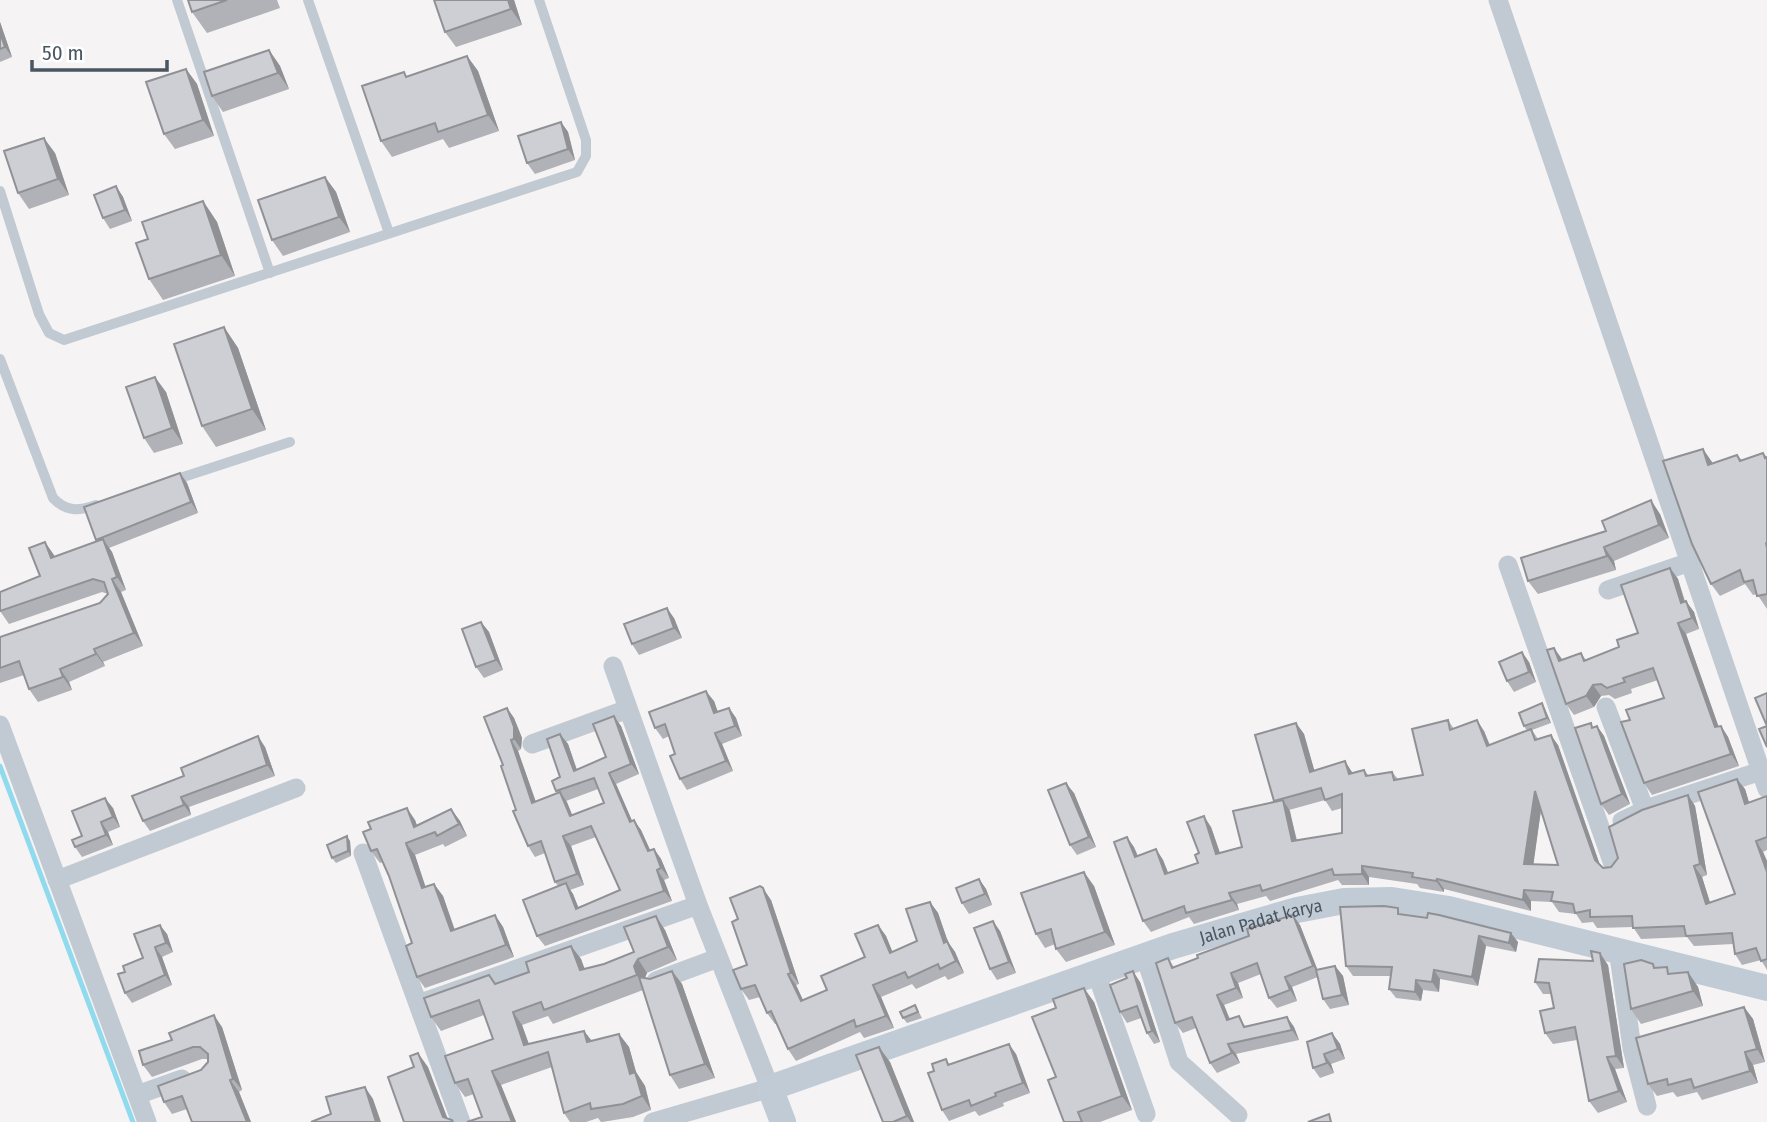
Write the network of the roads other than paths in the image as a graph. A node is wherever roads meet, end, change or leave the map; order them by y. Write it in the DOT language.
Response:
graph roads {
  1 [pos="177,0"];
  2 [pos="308,0"];
  3 [pos="539,0"];
  4 [pos="1498,0"];
  5 [pos="0,191"];
  6 [pos="388,233"];
  7 [pos="270,273"];
  8 [pos="0,359"];
  9 [pos="290,442"];
  10 [pos="160,484"];
  11 [pos="107,501"];
  12 [pos="1690,562"];
  13 [pos="1508,565"];
  14 [pos="1608,590"];
  15 [pos="613,666"];
  16 [pos="1606,707"];
  17 [pos="628,709"];
  18 [pos="0,725"];
  19 [pos="532,744"];
  20 [pos="1765,785"];
  21 [pos="296,788"];
  22 [pos="1645,810"];
  23 [pos="1601,832"];
  24 [pos="363,853"];
  25 [pos="1614,867"];
  26 [pos="57,880"];
  27 [pos="698,905"];
  28 [pos="1618,949"];
  29 [pos="1144,956"];
  30 [pos="718,958"];
  31 [pos="1096,972"];
  32 [pos="656,981"];
  33 [pos="1767,988"];
  34 [pos="418,1004"];
  35 [pos="205,1071"];
  36 [pos="770,1088"];
  37 [pos="137,1095"];
  38 [pos="1647,1106"];
  39 [pos="1146,1114"];
  40 [pos="1238,1115"];
  41 [pos="147,1122"];
  42 [pos="461,1122"];
  43 [pos="653,1122"];
  44 [pos="783,1122"];
  1 -- 7 [label="lane"];
  2 -- 6 [label="lane"];
  3 -- 6 [label="lane"];
  4 -- 12 [label="street"];
  5 -- 7 [label="lane"];
  6 -- 7 [label="lane"];
  8 -- 11 [label="lane"];
  9 -- 10 [label="lane"];
  12 -- 14 [label="street"];
  12 -- 20 [label="street"];
  13 -- 23 [label="street"];
  15 -- 17 [label="street"];
  16 -- 22 [label="street"];
  17 -- 19 [label="street"];
  17 -- 27 [label="street"];
  18 -- 26 [label="street"];
  20 -- 22 [label="street"];
  21 -- 26 [label="street"];
  22 -- 23 [label="street"];
  23 -- 25 [label="street"];
  24 -- 34 [label="street"];
  26 -- 37 [label="street"];
  27 -- 30 [label="street"];
  27 -- 34 [label="street"];
  28 -- 29 [label="main road, Jalan Padat karya"];
  28 -- 33 [label="main road, Jalan Padat karya"];
  28 -- 38 [label="street"];
  29 -- 31 [label="main road, Jalan Padat karya"];
  29 -- 40 [label="street"];
  30 -- 32 [label="street"];
  30 -- 36 [label="street"];
  31 -- 36 [label="main road, Jalan Padat karya"];
  31 -- 39 [label="street"];
  34 -- 42 [label="street"];
  35 -- 37 [label="street"];
  36 -- 43 [label="street"];
  36 -- 44 [label="main road"];
  37 -- 41 [label="street"];
}
